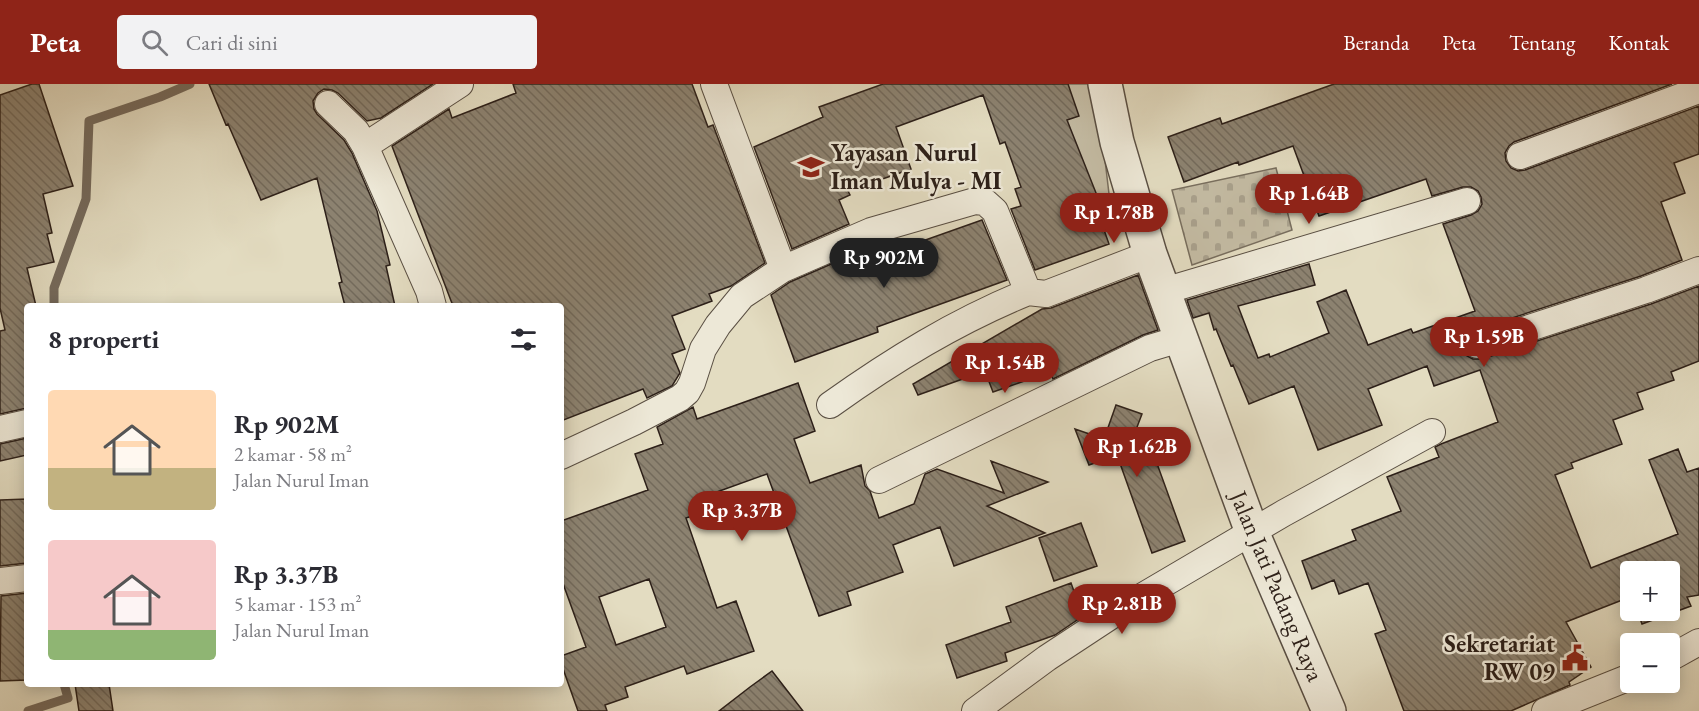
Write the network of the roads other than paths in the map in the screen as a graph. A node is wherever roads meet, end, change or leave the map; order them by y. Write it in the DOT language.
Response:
graph roads {
  1 [pos="460,84"];
  2 [pos="714,84"];
  3 [pos="1105,84"];
  4 [pos="1699,90"];
  5 [pos="328,104"];
  6 [pos="365,146"];
  7 [pos="1520,156"];
  8 [pos="1467,201"];
  9 [pos="1150,254"];
  10 [pos="783,269"];
  11 [pos="1699,270"];
  12 [pos="1164,291"];
  13 [pos="1028,292"];
  14 [pos="432,303"];
  15 [pos="1180,339"];
  16 [pos="1477,345"];
  17 [pos="830,405"];
  18 [pos="24,424"];
  19 [pos="0,429"];
  20 [pos="1432,432"];
  21 [pos="564,455"];
  22 [pos="879,480"];
  23 [pos="1252,532"];
  24 [pos="1699,642"];
  25 [pos="1680,652"];
  26 [pos="1620,681"];
  27 [pos="975,711"];
  28 [pos="1329,711"];
  29 [pos="1545,711"];
  1 -- 6 [label="street"];
  2 -- 10 [label="street"];
  3 -- 9 [label="street, Jalan Jati Padang Raya"];
  4 -- 7 [label="street"];
  5 -- 6 [label="street"];
  6 -- 14 [label="street"];
  8 -- 12 [label="street"];
  9 -- 12 [label="street, Jalan Jati Padang Raya"];
  9 -- 13 [label="street"];
  10 -- 13 [label="street"];
  10 -- 21 [label="street"];
  11 -- 16 [label="street"];
  12 -- 15 [label="street, Jalan Jati Padang Raya"];
  13 -- 17 [label="street"];
  15 -- 22 [label="street"];
  15 -- 23 [label="street, Jalan Jati Padang Raya"];
  18 -- 19 [label="street"];
  20 -- 23 [label="street"];
  23 -- 27 [label="street"];
  23 -- 28 [label="street, Jalan Jati Padang Raya"];
  24 -- 25 [label="street"];
  26 -- 29 [label="street"];
}
